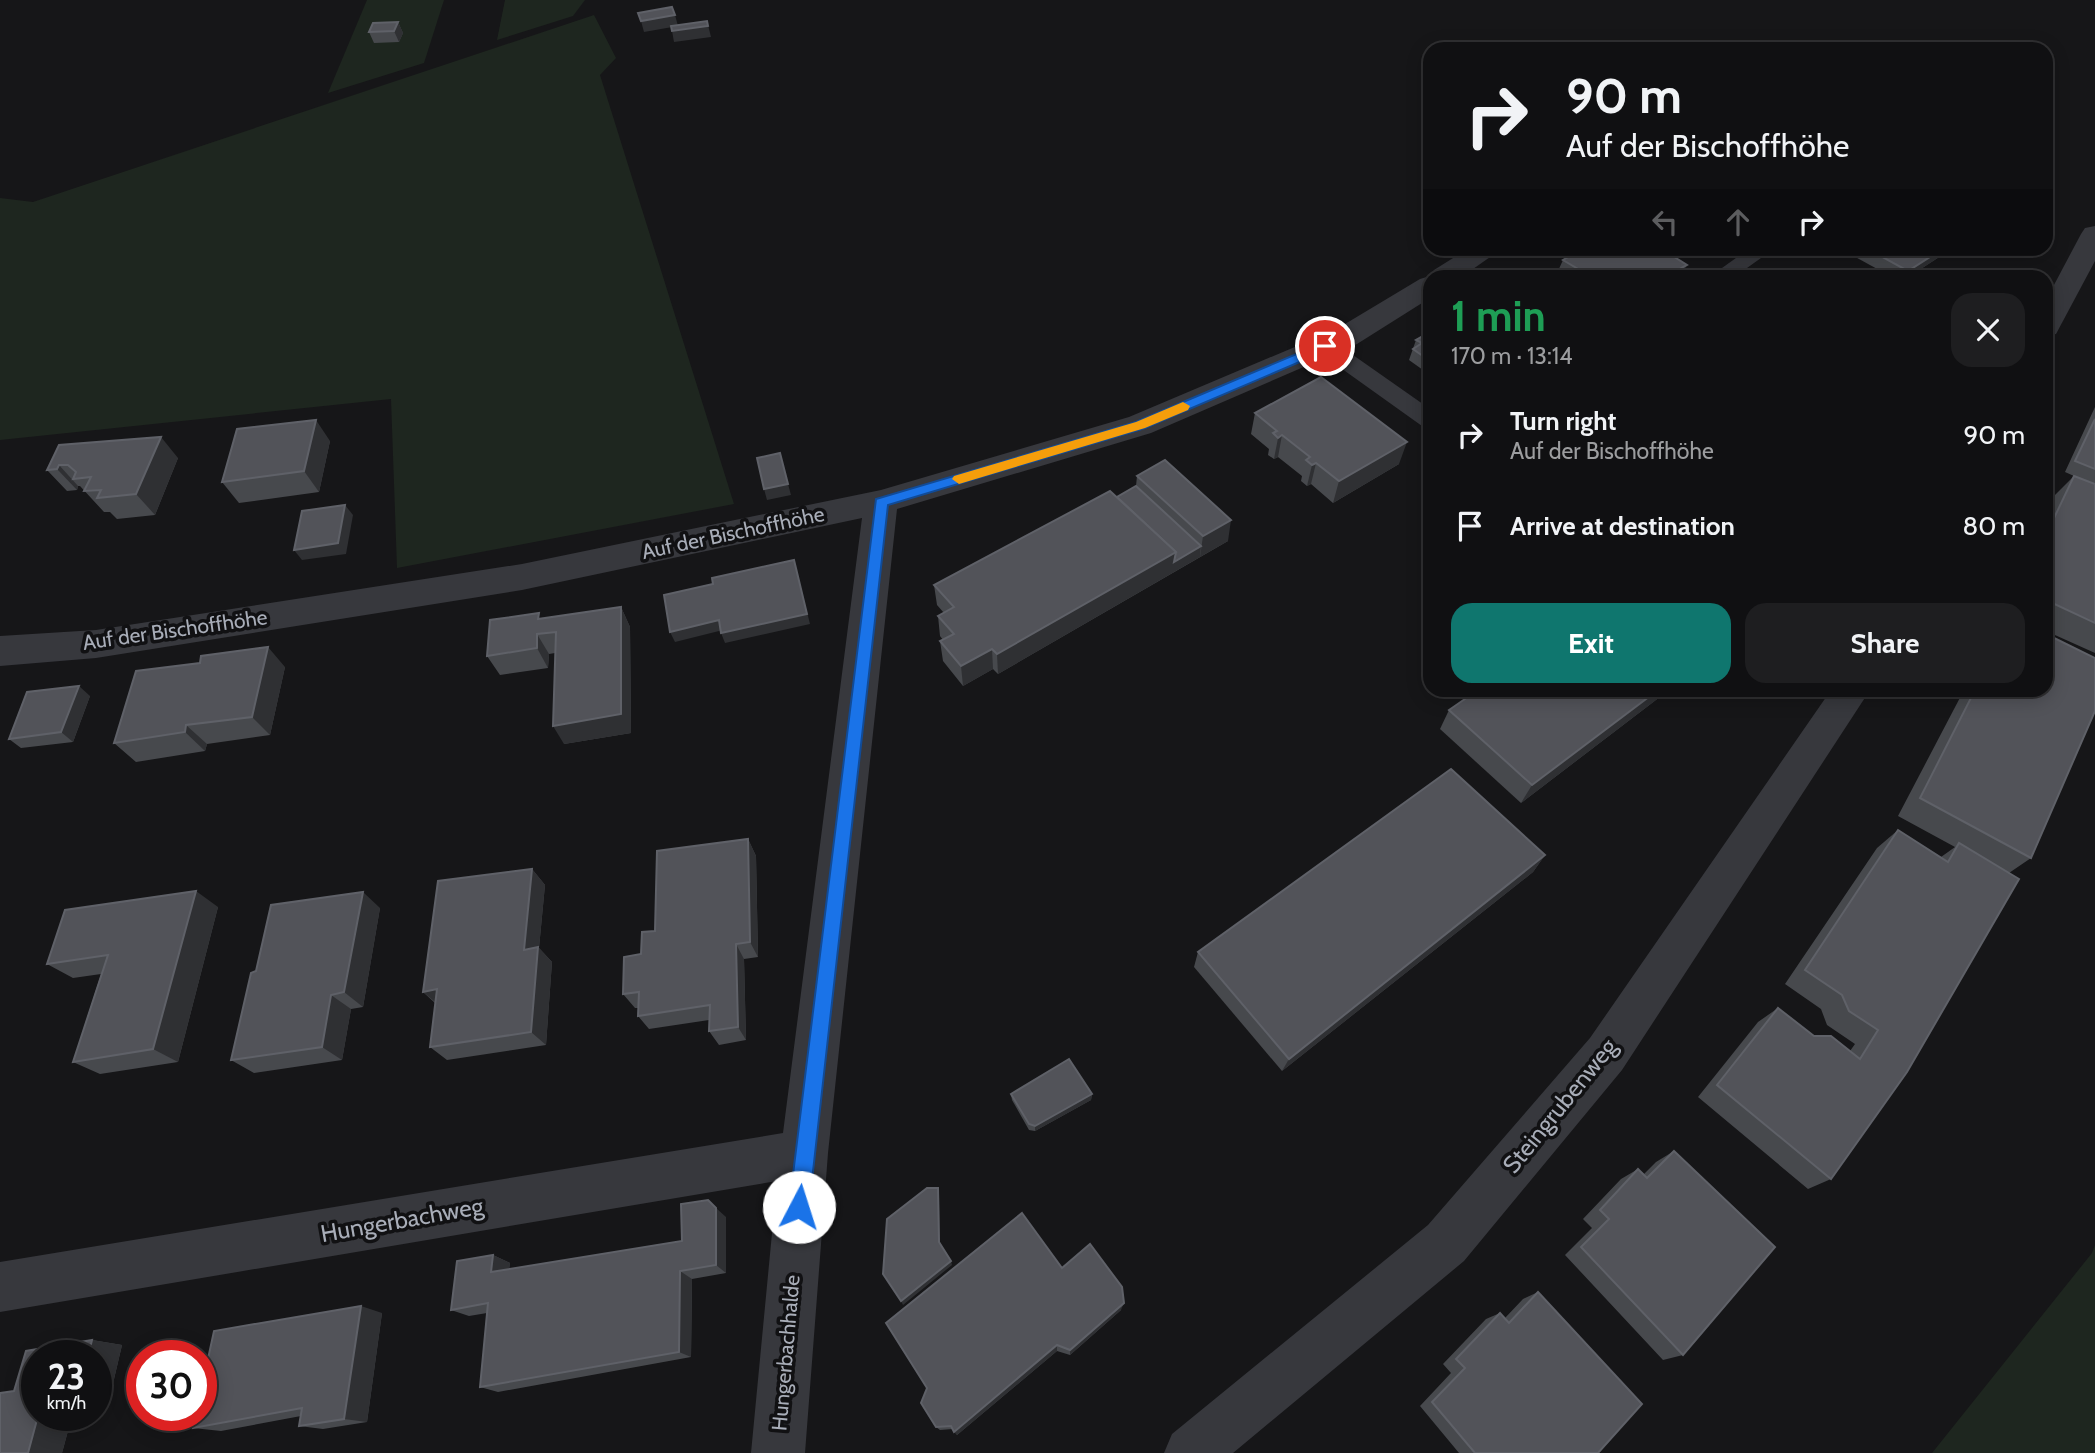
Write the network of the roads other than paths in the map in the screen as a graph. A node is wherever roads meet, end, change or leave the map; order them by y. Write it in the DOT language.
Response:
graph roads {
  1 [pos="2095,234"];
  2 [pos="1476,256"];
  3 [pos="1752,256"];
  4 [pos="1454,270"];
  5 [pos="1735,270"];
  6 [pos="1423,289"];
  7 [pos="2053,314"];
  8 [pos="1325,346"];
  9 [pos="1423,415"];
  10 [pos="881,502"];
  11 [pos="0,651"];
  12 [pos="1846,697"];
  13 [pos="804,1153"];
  14 [pos="0,1287"];
  15 [pos="778,1453"];
  16 [pos="1191,1453"];
  1 -- 7 [label="street"];
  2 -- 4 [label="street"];
  3 -- 5 [label="lane"];
  6 -- 8 [label="street, Auf der Bischoffhöhe"];
  8 -- 9 [label="lane"];
  8 -- 10 [label="street, Auf der Bischoffhöhe"];
  10 -- 11 [label="street, Auf der Bischoffhöhe"];
  10 -- 13 [label="street, Hungerbachhalde"];
  12 -- 16 [label="street, Steingrubenweg"];
  13 -- 14 [label="street, Hungerbachweg"];
  13 -- 15 [label="street, Hungerbachhalde"];
}
